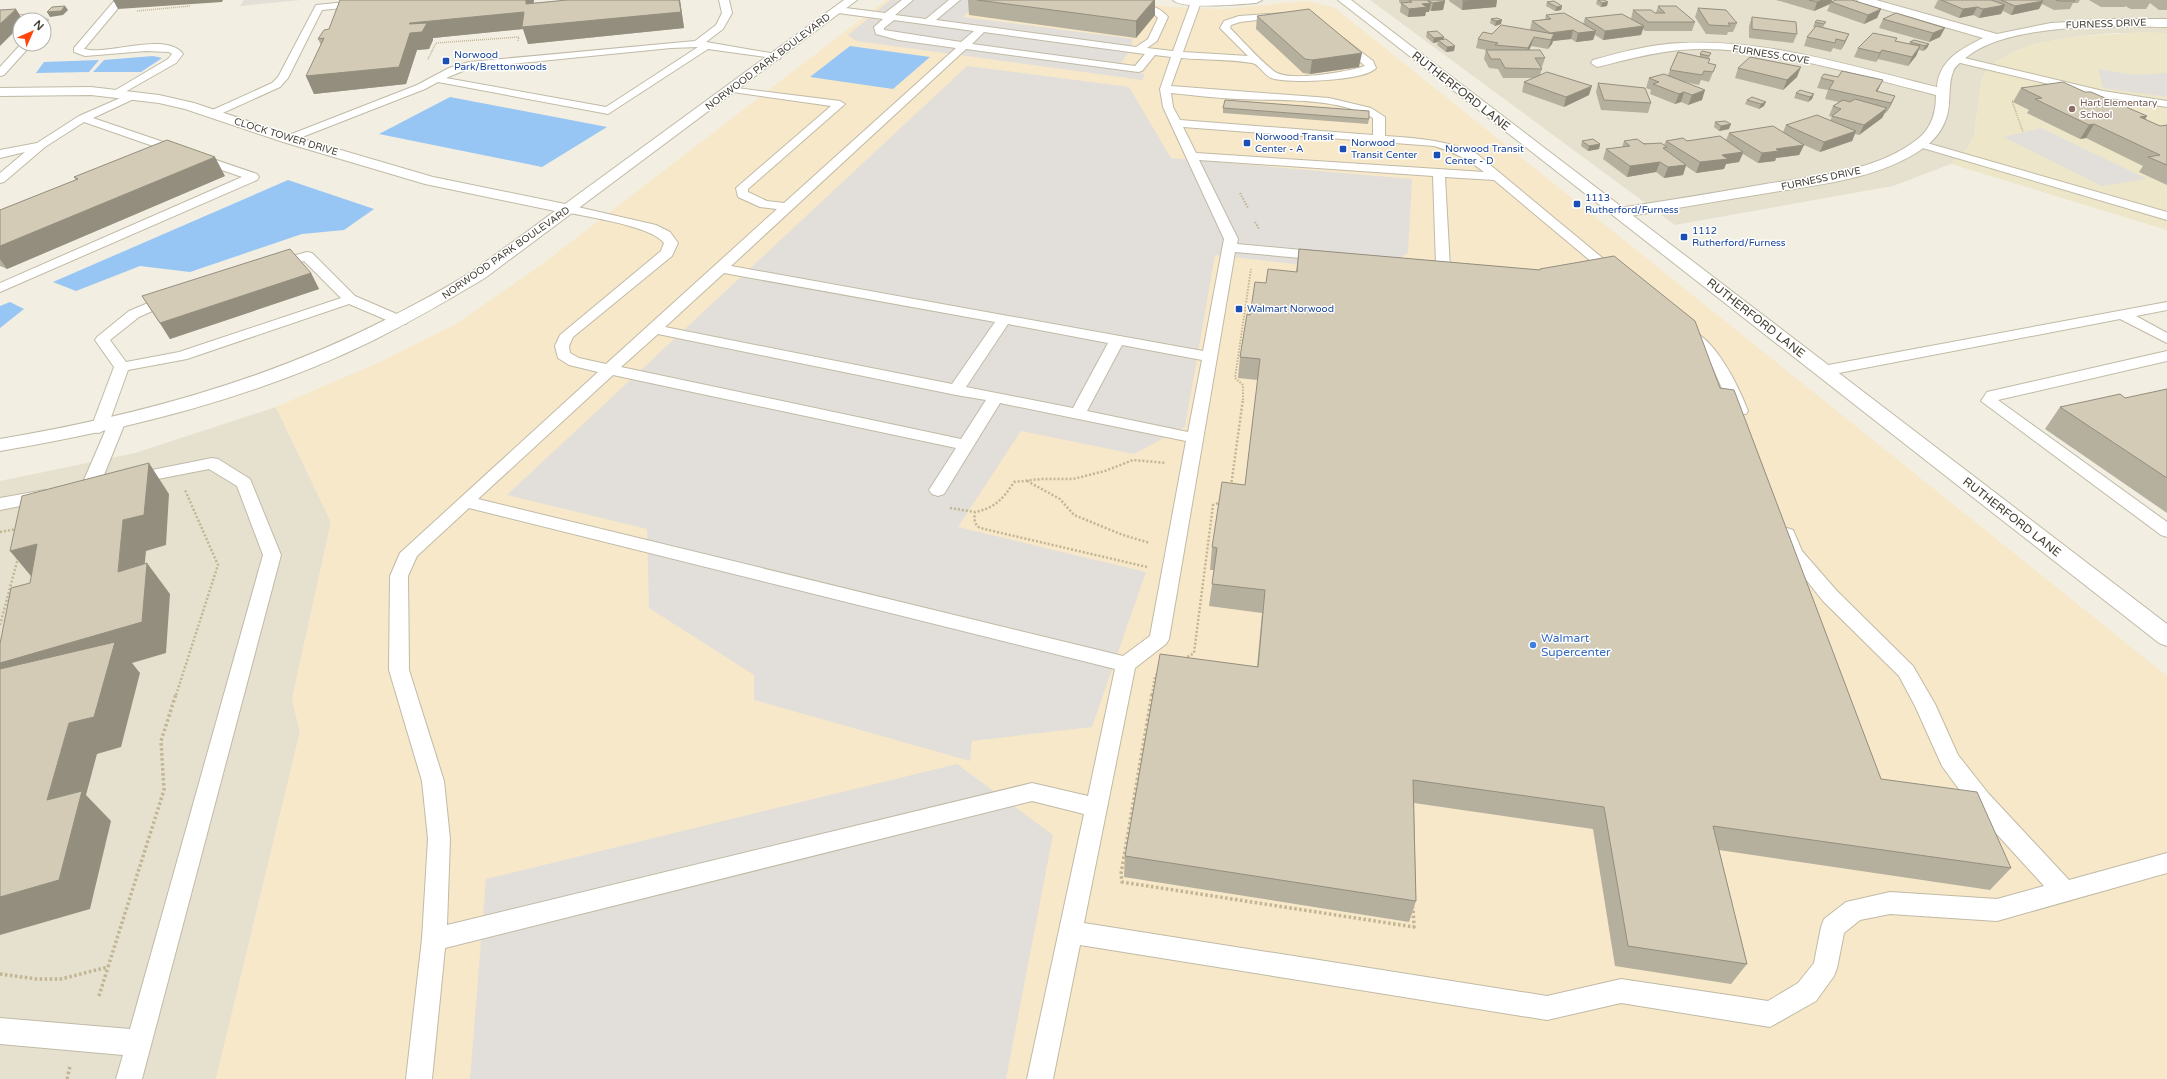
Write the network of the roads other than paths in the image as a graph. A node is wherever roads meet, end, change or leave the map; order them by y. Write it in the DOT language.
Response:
graph roads {
  1 [pos="120,0"];
  2 [pos="397,0"];
  3 [pos="724,0"];
  4 [pos="851,0"];
  5 [pos="908,0"];
  6 [pos="955,0"];
  7 [pos="1115,0"];
  8 [pos="1179,0"];
  9 [pos="1256,0"];
  10 [pos="1344,0"];
  11 [pos="1863,0"];
  12 [pos="1196,2"];
  13 [pos="838,10"];
  14 [pos="1293,14"];
  15 [pos="889,17"];
  16 [pos="12,19"];
  17 [pos="0,20"];
  18 [pos="928,22"];
  19 [pos="2167,23"];
  20 [pos="982,29"];
  21 [pos="1332,32"];
  22 [pos="1997,38"];
  23 [pos="701,45"];
  24 [pos="964,46"];
  25 [pos="1136,50"];
  26 [pos="19,52"];
  27 [pos="1152,52"];
  28 [pos="1177,55"];
  29 [pos="776,57"];
  30 [pos="1956,59"];
  31 [pos="1257,60"];
  32 [pos="1597,63"];
  33 [pos="2,68"];
  34 [pos="436,79"];
  35 [pos="733,88"];
  36 [pos="1165,89"];
  37 [pos="0,92"];
  38 [pos="1943,92"];
  39 [pos="118,93"];
  40 [pos="134,95"];
  41 [pos="2167,104"];
  42 [pos="212,114"];
  43 [pos="83,118"];
  44 [pos="1176,123"];
  45 [pos="288,139"];
  46 [pos="1379,139"];
  47 [pos="1920,144"];
  48 [pos="41,145"];
  49 [pos="0,154"];
  50 [pos="1191,156"];
  51 [pos="1439,174"];
  52 [pos="1498,178"];
  53 [pos="0,179"];
  54 [pos="788,207"];
  55 [pos="568,209"];
  56 [pos="1619,213"];
  57 [pos="2167,216"];
  58 [pos="1230,247"];
  59 [pos="1333,257"];
  60 [pos="1412,265"];
  61 [pos="722,268"];
  62 [pos="263,269"];
  63 [pos="0,288"];
  64 [pos="1632,288"];
  65 [pos="182,293"];
  66 [pos="350,299"];
  67 [pos="2167,306"];
  68 [pos="2123,315"];
  69 [pos="1004,319"];
  70 [pos="400,321"];
  71 [pos="1674,323"];
  72 [pos="656,330"];
  73 [pos="2167,339"];
  74 [pos="1117,340"];
  75 [pos="2167,356"];
  76 [pos="1210,357"];
  77 [pos="122,367"];
  78 [pos="610,369"];
  79 [pos="1823,371"];
  80 [pos="956,390"];
  81 [pos="995,398"];
  82 [pos="1078,414"];
  83 [pos="117,423"];
  84 [pos="99,428"];
  85 [pos="1747,430"];
  86 [pos="1195,438"];
  87 [pos="0,445"];
  88 [pos="965,445"];
  89 [pos="75,490"];
  90 [pos="938,490"];
  91 [pos="466,502"];
  92 [pos="0,504"];
  93 [pos="1781,517"];
  94 [pos="2167,531"];
  95 [pos="2167,637"];
  96 [pos="1126,664"];
  97 [pos="1096,807"];
  98 [pos="2167,863"];
  99 [pos="2064,892"];
  100 [pos="1070,932"];
  101 [pos="434,939"];
  102 [pos="0,1031"];
  103 [pos="139,1042"];
  104 [pos="129,1079"];
  105 [pos="419,1079"];
  106 [pos="1040,1079"];
  1 -- 39 [label="lane"];
  2 -- 42 [label="lane"];
  3 -- 23 [label="lane"];
  4 -- 13 [label="street, NORWOOD PARK BOULEVARD"];
  5 -- 15 [label="lane"];
  6 -- 18 [label="lane"];
  7 -- 25 [label="lane"];
  8 -- 12 [label="street"];
  9 -- 12 [label="street"];
  10 -- 56 [label="street, RUTHERFORD LANE"];
  11 -- 22 [label="street"];
  12 -- 28 [label="lane"];
  13 -- 15 [label="lane"];
  13 -- 29 [label="street, NORWOOD PARK BOULEVARD"];
  14 -- 31 [label="lane"];
  15 -- 18 [label="lane"];
  15 -- 24 [label="lane"];
  16 -- 17 [label="lane"];
  18 -- 20 [label="lane"];
  19 -- 22 [label="street, FURNESS DRIVE"];
  20 -- 24 [label="lane"];
  20 -- 25 [label="lane"];
  21 -- 31 [label="lane"];
  22 -- 30 [label="street, FURNESS DRIVE"];
  23 -- 29 [label="lane"];
  23 -- 34 [label="lane"];
  23 -- 34 [label="lane"];
  24 -- 27 [label="lane"];
  24 -- 54 [label="lane"];
  25 -- 27 [label="lane"];
  26 -- 33 [label="lane"];
  27 -- 28 [label="lane"];
  28 -- 31 [label="lane"];
  28 -- 36 [label="lane"];
  29 -- 35 [label="street, NORWOOD PARK BOULEVARD"];
  30 -- 38 [label="street, FURNESS DRIVE"];
  30 -- 41 [label="lane"];
  32 -- 38 [label="street, FURNESS COVE"];
  34 -- 45 [label="lane"];
  35 -- 54 [label="lane"];
  35 -- 55 [label="street, NORWOOD PARK BOULEVARD"];
  36 -- 44 [label="lane"];
  36 -- 46 [label="lane"];
  37 -- 39 [label="street, CLOCK TOWER DRIVE"];
  38 -- 47 [label="street, FURNESS DRIVE"];
  39 -- 40 [label="street, CLOCK TOWER DRIVE"];
  40 -- 42 [label="street, CLOCK TOWER DRIVE"];
  40 -- 43 [label="lane"];
  42 -- 45 [label="street, CLOCK TOWER DRIVE"];
  43 -- 48 [label="lane"];
  43 -- 63 [label="lane"];
  44 -- 46 [label="lane"];
  44 -- 50 [label="lane"];
  45 -- 55 [label="street, CLOCK TOWER DRIVE"];
  46 -- 52 [label="lane"];
  47 -- 56 [label="street, FURNESS DRIVE"];
  47 -- 57 [label="lane"];
  48 -- 49 [label="lane"];
  48 -- 53 [label="lane"];
  50 -- 51 [label="lane"];
  50 -- 58 [label="lane"];
  51 -- 52 [label="lane"];
  51 -- 60 [label="lane"];
  52 -- 64 [label="lane"];
  54 -- 61 [label="lane"];
  55 -- 70 [label="street, NORWOOD PARK BOULEVARD"];
  55 -- 78 [label="lane"];
  56 -- 79 [label="street, RUTHERFORD LANE"];
  58 -- 59 [label="lane"];
  58 -- 76 [label="lane"];
  61 -- 69 [label="lane"];
  61 -- 72 [label="lane"];
  62 -- 66 [label="lane"];
  65 -- 77 [label="lane"];
  66 -- 70 [label="lane"];
  66 -- 77 [label="lane"];
  67 -- 68 [label="lane"];
  68 -- 73 [label="lane"];
  68 -- 79 [label="lane"];
  69 -- 74 [label="lane"];
  69 -- 80 [label="lane"];
  70 -- 83 [label="street, NORWOOD PARK BOULEVARD"];
  71 -- 85 [label="lane"];
  72 -- 78 [label="lane"];
  72 -- 80 [label="lane"];
  74 -- 76 [label="lane"];
  74 -- 82 [label="lane"];
  75 -- 94 [label="lane"];
  76 -- 86 [label="lane"];
  77 -- 84 [label="lane"];
  78 -- 88 [label="lane"];
  78 -- 91 [label="lane"];
  79 -- 95 [label="street, RUTHERFORD LANE"];
  80 -- 81 [label="lane"];
  81 -- 82 [label="lane"];
  81 -- 88 [label="lane"];
  82 -- 86 [label="lane"];
  83 -- 84 [label="street, NORWOOD PARK BOULEVARD"];
  83 -- 89 [label="lane"];
  84 -- 87 [label="street, NORWOOD PARK BOULEVARD"];
  86 -- 96 [label="lane"];
  88 -- 90 [label="lane"];
  89 -- 92 [label="lane"];
  89 -- 103 [label="lane"];
  91 -- 96 [label="lane"];
  91 -- 101 [label="lane"];
  93 -- 99 [label="lane"];
  96 -- 97 [label="lane"];
  97 -- 100 [label="lane"];
  97 -- 101 [label="lane"];
  98 -- 99 [label="lane"];
  99 -- 100 [label="lane"];
  100 -- 106 [label="lane"];
  101 -- 105 [label="lane"];
  102 -- 103 [label="lane"];
  103 -- 104 [label="lane"];
}
